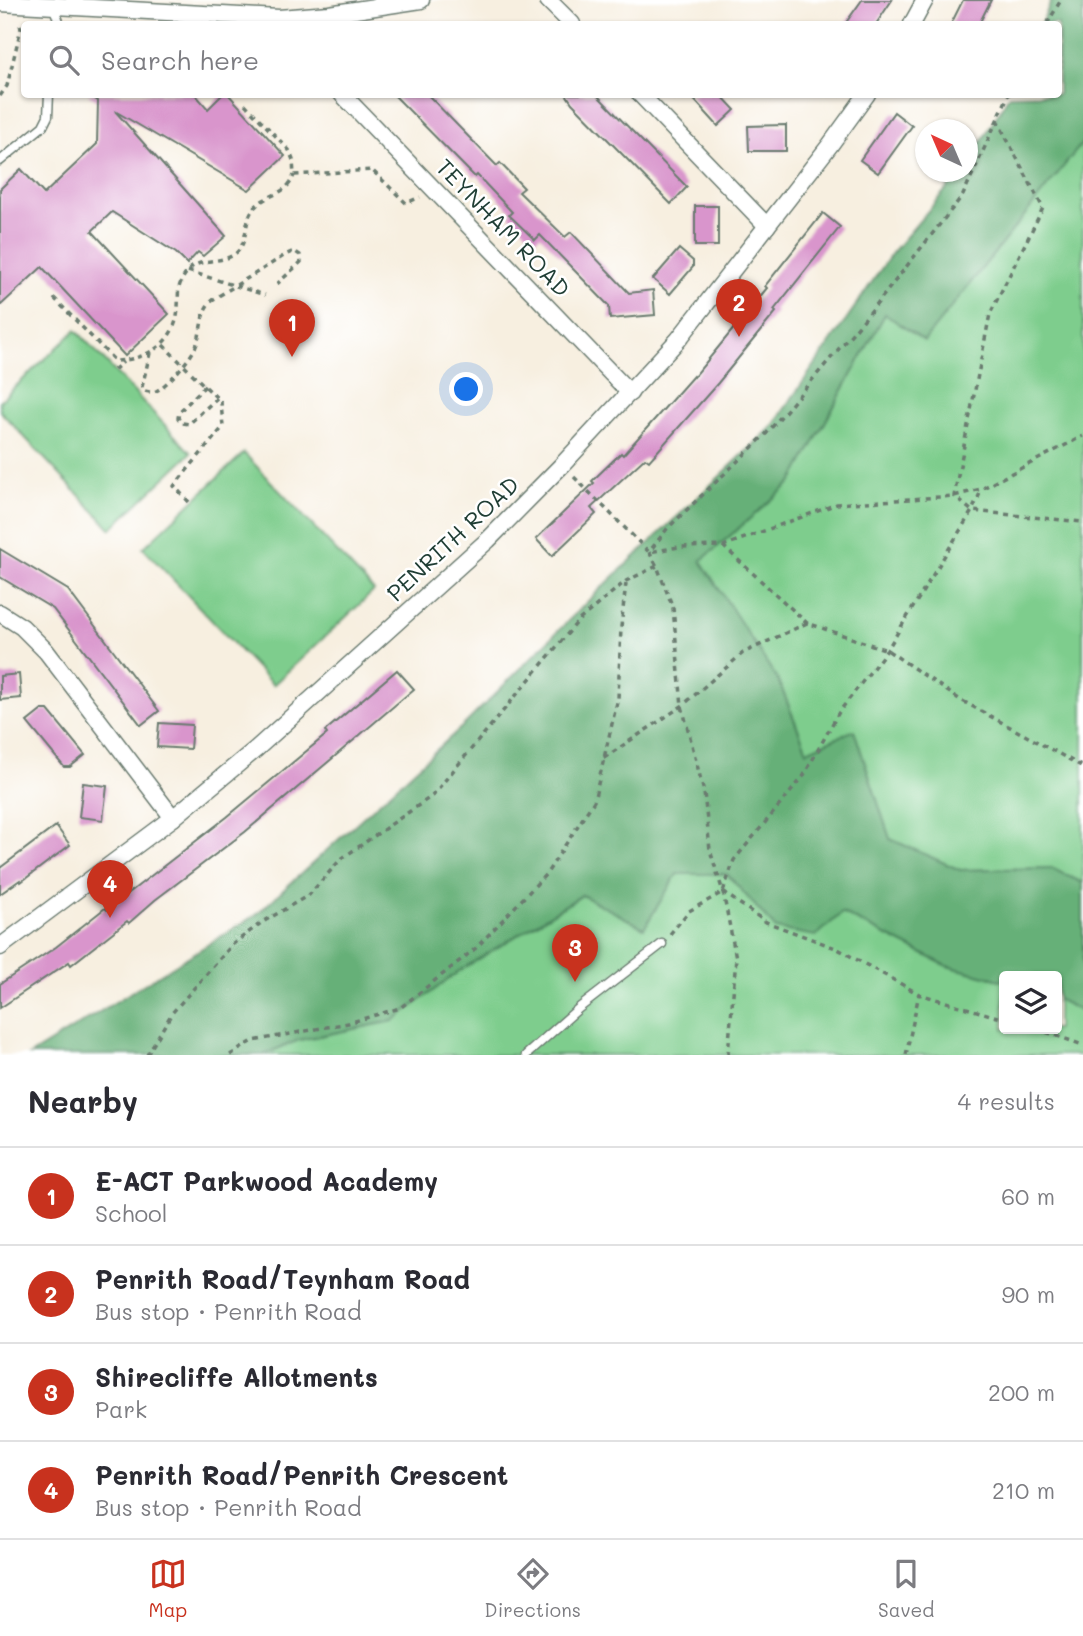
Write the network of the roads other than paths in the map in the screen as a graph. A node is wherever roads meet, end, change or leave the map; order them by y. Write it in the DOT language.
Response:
graph roads {
  1 [pos="421,0"];
  2 [pos="548,0"];
  3 [pos="925,0"];
  4 [pos="6,3"];
  5 [pos="379,4"];
  6 [pos="53,6"];
  7 [pos="59,21"];
  8 [pos="281,21"];
  9 [pos="569,21"];
  10 [pos="914,21"];
  11 [pos="50,98"];
  12 [pos="346,98"];
  13 [pos="644,98"];
  14 [pos="864,98"];
  15 [pos="0,161"];
  16 [pos="767,226"];
  17 [pos="630,393"];
  18 [pos="0,613"];
  19 [pos="173,818"];
  20 [pos="662,944"];
  21 [pos="0,947"];
  22 [pos="526,1055"];
  1 -- 5 [label="street"];
  2 -- 9 [label="street"];
  3 -- 10 [label="street"];
  4 -- 6 [label="street"];
  5 -- 8 [label="street"];
  6 -- 7 [label="lane"];
  6 -- 8 [label="street"];
  11 -- 15 [label="lane"];
  12 -- 17 [label="street, TEYNHAM ROAD"];
  13 -- 16 [label="street"];
  14 -- 16 [label="street, PENRITH ROAD"];
  16 -- 17 [label="street, PENRITH ROAD"];
  17 -- 19 [label="street, PENRITH ROAD"];
  18 -- 19 [label="street"];
  19 -- 21 [label="street, PENRITH ROAD"];
  20 -- 22 [label="lane"];
}
